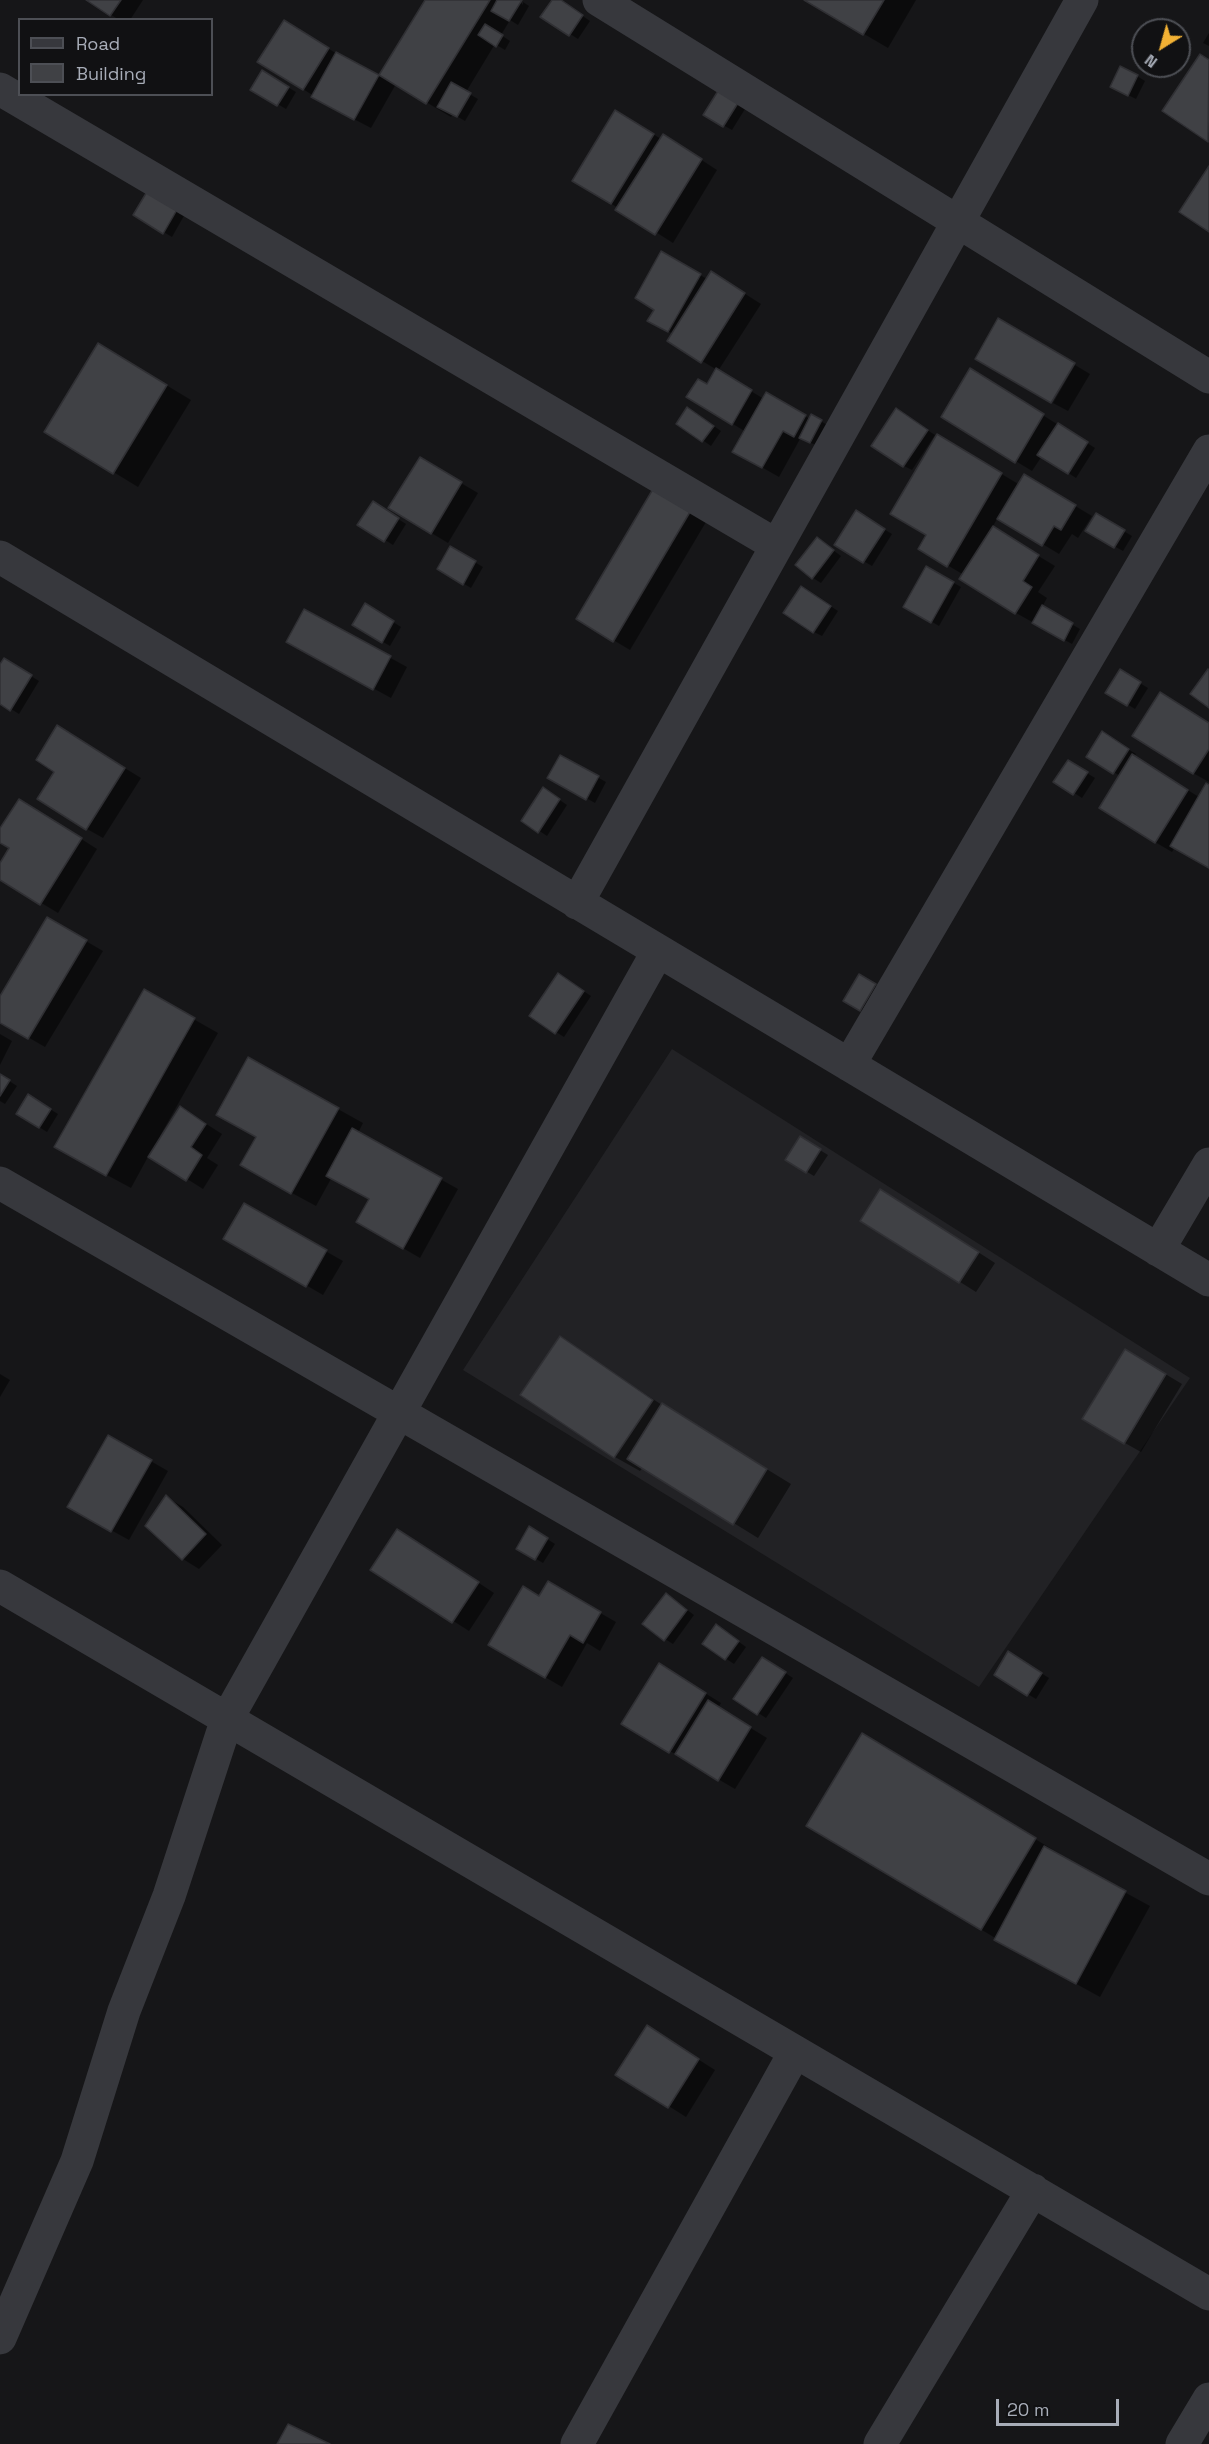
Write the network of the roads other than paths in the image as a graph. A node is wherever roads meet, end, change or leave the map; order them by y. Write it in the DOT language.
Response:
graph roads {
  1 [pos="599,0"];
  2 [pos="1082,0"];
  3 [pos="0,89"];
  4 [pos="957,221"];
  5 [pos="1209,377"];
  6 [pos="1209,452"];
  7 [pos="776,545"];
  8 [pos="0,557"];
  9 [pos="577,903"];
  10 [pos="658,951"];
  11 [pos="849,1065"];
  12 [pos="1209,1164"];
  13 [pos="0,1183"];
  14 [pos="1158,1250"];
  15 [pos="1209,1281"];
  16 [pos="399,1412"];
  17 [pos="0,1586"];
  18 [pos="227,1719"];
  19 [pos="1209,1879"];
  20 [pos="795,2052"];
  21 [pos="1033,2190"];
  22 [pos="1209,2294"];
  23 [pos="0,2338"];
  24 [pos="1209,2399"];
  25 [pos="577,2444"];
  26 [pos="880,2444"];
  27 [pos="1182,2444"];
  1 -- 4 [label="street"];
  2 -- 4 [label="street"];
  3 -- 7 [label="street"];
  4 -- 5 [label="street"];
  4 -- 7 [label="street"];
  6 -- 11 [label="street"];
  7 -- 9 [label="street"];
  8 -- 9 [label="street"];
  9 -- 10 [label="street"];
  10 -- 11 [label="street"];
  10 -- 16 [label="street"];
  11 -- 14 [label="street"];
  12 -- 14 [label="street"];
  13 -- 16 [label="street"];
  14 -- 15 [label="street"];
  16 -- 18 [label="street"];
  16 -- 19 [label="street"];
  17 -- 18 [label="street"];
  18 -- 20 [label="street"];
  18 -- 23 [label="street"];
  20 -- 21 [label="street"];
  20 -- 25 [label="street"];
  21 -- 22 [label="street"];
  21 -- 26 [label="street"];
  24 -- 27 [label="street"];
}
